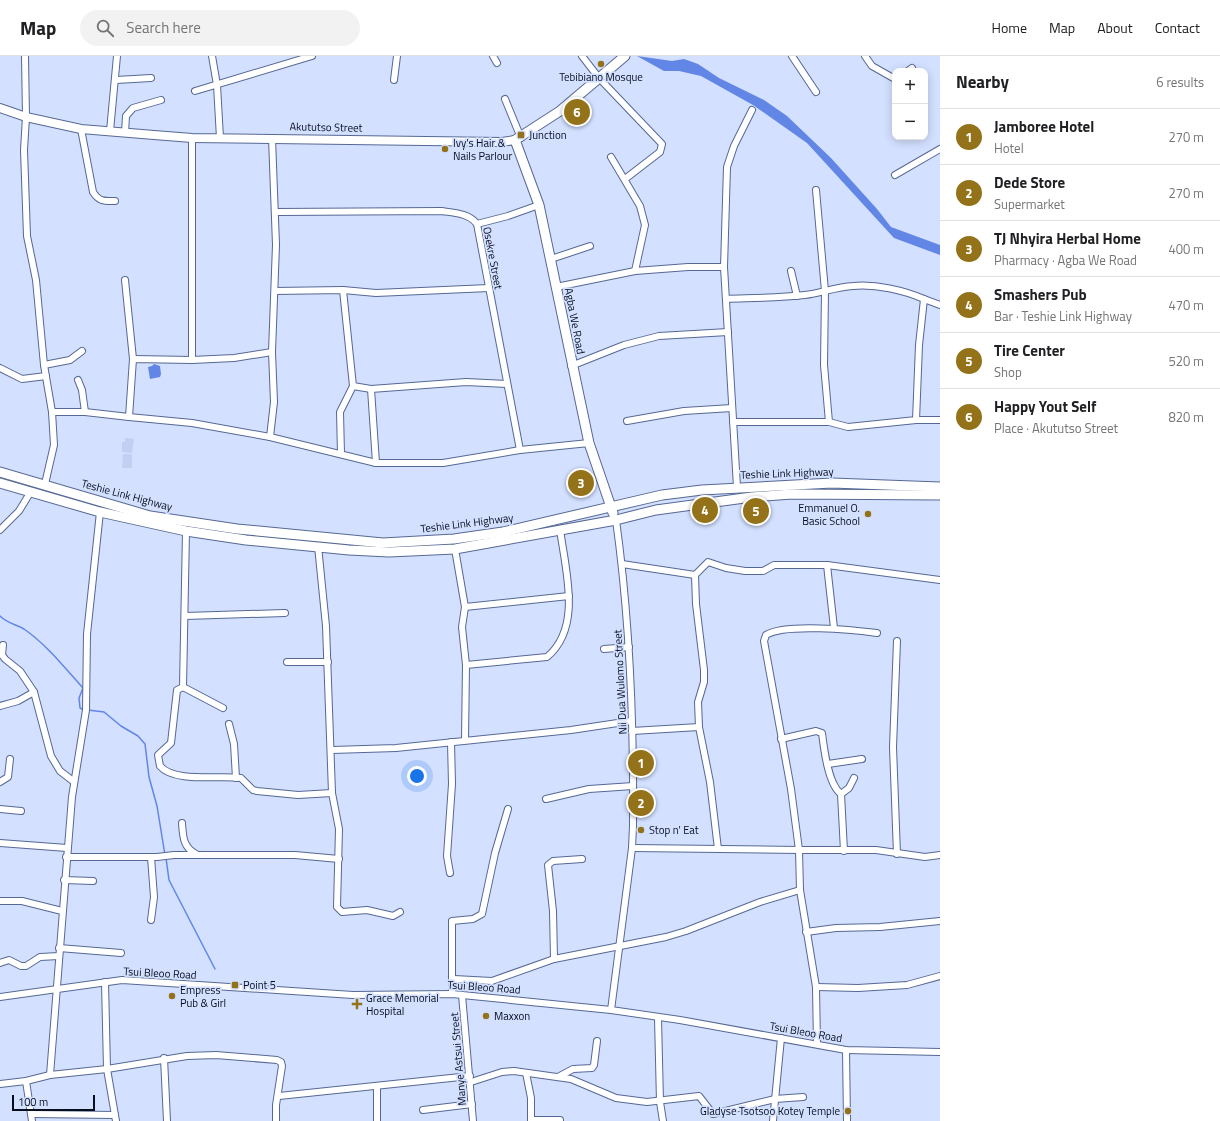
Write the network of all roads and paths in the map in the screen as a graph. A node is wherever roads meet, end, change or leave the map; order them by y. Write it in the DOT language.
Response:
graph roads {
  1 [pos="25,56"];
  2 [pos="117,56"];
  3 [pos="212,56"];
  4 [pos="312,56"];
  5 [pos="397,56"];
  6 [pos="493,56"];
  7 [pos="582,56"];
  8 [pos="792,56"];
  9 [pos="865,56"];
  10 [pos="623,58"];
  11 [pos="497,63"];
  12 [pos="892,77"];
  13 [pos="151,78"];
  14 [pos="599,78"];
  15 [pos="116,80"];
  16 [pos="394,80"];
  17 [pos="216,85"];
  18 [pos="195,90"];
  19 [pos="816,92"];
  20 [pos="505,99"];
  21 [pos="161,100"];
  22 [pos="0,108"];
  23 [pos="752,110"];
  24 [pos="26,117"];
  25 [pos="81,129"];
  26 [pos="110,131"];
  27 [pos="125,132"];
  28 [pos="192,138"];
  29 [pos="220,138"];
  30 [pos="272,138"];
  31 [pos="518,139"];
  32 [pos="940,149"];
  33 [pos="611,157"];
  34 [pos="895,175"];
  35 [pos="625,179"];
  36 [pos="816,190"];
  37 [pos="115,201"];
  38 [pos="539,205"];
  39 [pos="276,212"];
  40 [pos="477,224"];
  41 [pos="590,246"];
  42 [pos="551,259"];
  43 [pos="724,267"];
  44 [pos="635,271"];
  45 [pos="791,271"];
  46 [pos="126,280"];
  47 [pos="556,287"];
  48 [pos="489,288"];
  49 [pos="276,290"];
  50 [pos="343,290"];
  51 [pos="825,291"];
  52 [pos="796,296"];
  53 [pos="726,299"];
  54 [pos="924,299"];
  55 [pos="940,305"];
  56 [pos="728,332"];
  57 [pos="82,351"];
  58 [pos="272,352"];
  59 [pos="133,359"];
  60 [pos="192,360"];
  61 [pos="44,365"];
  62 [pos="572,366"];
  63 [pos="0,368"];
  64 [pos="46,376"];
  65 [pos="78,380"];
  66 [pos="507,384"];
  67 [pos="352,386"];
  68 [pos="371,388"];
  69 [pos="732,408"];
  70 [pos="52,412"];
  71 [pos="85,412"];
  72 [pos="129,417"];
  73 [pos="916,420"];
  74 [pos="940,420"];
  75 [pos="627,421"];
  76 [pos="733,422"];
  77 [pos="829,422"];
  78 [pos="270,437"];
  79 [pos="589,443"];
  80 [pos="520,450"];
  81 [pos="340,454"];
  82 [pos="376,463"];
  83 [pos="0,472"];
  84 [pos="0,484"];
  85 [pos="45,484"];
  86 [pos="738,487"];
  87 [pos="940,487"];
  88 [pos="30,493"];
  89 [pos="940,495"];
  90 [pos="610,508"];
  91 [pos="100,512"];
  92 [pos="616,520"];
  93 [pos="560,529"];
  94 [pos="0,530"];
  95 [pos="186,531"];
  96 [pos="318,546"];
  97 [pos="455,549"];
  98 [pos="622,564"];
  99 [pos="827,565"];
  100 [pos="695,575"];
  101 [pos="940,580"];
  102 [pos="569,596"];
  103 [pos="465,606"];
  104 [pos="285,613"];
  105 [pos="185,616"];
  106 [pos="834,628"];
  107 [pos="877,633"];
  108 [pos="897,641"];
  109 [pos="3,645"];
  110 [pos="629,647"];
  111 [pos="604,649"];
  112 [pos="287,662"];
  113 [pos="328,662"];
  114 [pos="466,665"];
  115 [pos="183,687"];
  116 [pos="34,692"];
  117 [pos="0,706"];
  118 [pos="223,708"];
  119 [pos="632,721"];
  120 [pos="229,724"];
  121 [pos="699,727"];
  122 [pos="632,730"];
  123 [pos="781,739"];
  124 [pos="465,740"];
  125 [pos="451,742"];
  126 [pos="332,750"];
  127 [pos="10,759"];
  128 [pos="862,759"];
  129 [pos="828,764"];
  130 [pos="236,778"];
  131 [pos="854,778"];
  132 [pos="73,781"];
  133 [pos="0,782"];
  134 [pos="633,786"];
  135 [pos="332,793"];
  136 [pos="841,794"];
  137 [pos="546,799"];
  138 [pos="0,809"];
  139 [pos="508,809"];
  140 [pos="21,811"];
  141 [pos="182,823"];
  142 [pos="0,843"];
  143 [pos="67,848"];
  144 [pos="632,848"];
  145 [pos="718,849"];
  146 [pos="799,850"];
  147 [pos="844,851"];
  148 [pos="897,854"];
  149 [pos="198,855"];
  150 [pos="940,855"];
  151 [pos="66,857"];
  152 [pos="154,857"];
  153 [pos="339,859"];
  154 [pos="582,859"];
  155 [pos="450,873"];
  156 [pos="64,880"];
  157 [pos="93,881"];
  158 [pos="800,890"];
  159 [pos="0,901"];
  160 [pos="62,910"];
  161 [pos="400,912"];
  162 [pos="151,920"];
  163 [pos="940,922"];
  164 [pos="806,932"];
  165 [pos="620,945"];
  166 [pos="59,948"];
  167 [pos="121,953"];
  168 [pos="59,956"];
  169 [pos="554,959"];
  170 [pos="0,963"];
  171 [pos="940,976"];
  172 [pos="454,979"];
  173 [pos="105,982"];
  174 [pos="816,987"];
  175 [pos="56,990"];
  176 [pos="452,994"];
  177 [pos="462,995"];
  178 [pos="0,997"];
  179 [pos="612,1010"];
  180 [pos="658,1018"];
  181 [pos="781,1038"];
  182 [pos="597,1041"];
  183 [pos="817,1044"];
  184 [pos="846,1050"];
  185 [pos="940,1052"];
  186 [pos="164,1058"];
  187 [pos="107,1069"];
  188 [pos="526,1072"];
  189 [pos="50,1075"];
  190 [pos="558,1077"];
  191 [pos="471,1079"];
  192 [pos="26,1081"];
  193 [pos="0,1084"];
  194 [pos="376,1086"];
  195 [pos="279,1096"];
  196 [pos="803,1097"];
  197 [pos="775,1099"];
  198 [pos="660,1102"];
  199 [pos="472,1104"];
  200 [pos="423,1110"];
  201 [pos="31,1118"];
  202 [pos="115,1118"];
  203 [pos="560,1120"];
  204 [pos="167,1121"];
  205 [pos="276,1121"];
  206 [pos="377,1121"];
  207 [pos="473,1121"];
  208 [pos="531,1121"];
  209 [pos="663,1121"];
  210 [pos="773,1121"];
  211 [pos="847,1121"];
  1 -- 24 [label="street"];
  2 -- 15 [label="street"];
  3 -- 17 [label="street"];
  4 -- 17 [label="street"];
  5 -- 16 [label="street"];
  6 -- 11 [label="street"];
  7 -- 14 [label="street"];
  8 -- 19 [label="street"];
  9 -- 12 [label="street"];
  10 -- 14 [label="main road, Akututso Street"];
  13 -- 15 [label="street"];
  14 -- 31 [label="main road, Akututso Street"];
  14 -- 35 [label="street"];
  15 -- 26 [label="street"];
  17 -- 18 [label="street"];
  17 -- 29 [label="street"];
  20 -- 31 [label="street"];
  21 -- 27 [label="street"];
  22 -- 24 [label="street, Akututso Street"];
  23 -- 43 [label="street"];
  24 -- 25 [label="street, Akututso Street"];
  24 -- 61 [label="street"];
  25 -- 26 [label="street, Akututso Street"];
  25 -- 37 [label="street"];
  26 -- 27 [label="street, Akututso Street"];
  27 -- 28 [label="street, Akututso Street"];
  28 -- 29 [label="street, Akututso Street"];
  28 -- 60 [label="street"];
  29 -- 30 [label="street, Akututso Street"];
  30 -- 31 [label="street, Akututso Street"];
  30 -- 39 [label="street"];
  31 -- 38 [label="main road, Agba We Road"];
  32 -- 34 [label="street"];
  33 -- 35 [label="street"];
  35 -- 44 [label="street"];
  36 -- 51 [label="street"];
  38 -- 40 [label="street"];
  38 -- 42 [label="main road, Agba We Road"];
  39 -- 40 [label="street, Osekre Street"];
  39 -- 49 [label="street"];
  40 -- 48 [label="street, Osekre Street"];
  41 -- 42 [label="street"];
  42 -- 47 [label="main road, Agba We Road"];
  43 -- 44 [label="street"];
  43 -- 53 [label="street"];
  44 -- 47 [label="street"];
  45 -- 52 [label="street"];
  46 -- 59 [label="street"];
  47 -- 62 [label="main road, Agba We Road"];
  48 -- 50 [label="street"];
  48 -- 66 [label="street, Osekre Street"];
  49 -- 50 [label="street"];
  49 -- 58 [label="street"];
  50 -- 67 [label="street"];
  51 -- 52 [label="street"];
  51 -- 54 [label="street"];
  51 -- 77 [label="street"];
  52 -- 53 [label="street"];
  53 -- 56 [label="street"];
  54 -- 55 [label="street"];
  54 -- 73 [label="street"];
  56 -- 62 [label="street"];
  56 -- 69 [label="street"];
  57 -- 61 [label="street"];
  58 -- 60 [label="street"];
  58 -- 78 [label="street"];
  59 -- 60 [label="street"];
  59 -- 72 [label="street"];
  61 -- 64 [label="street"];
  62 -- 79 [label="main road, Agba We Road"];
  63 -- 64 [label="street"];
  64 -- 70 [label="street"];
  65 -- 71 [label="street"];
  66 -- 68 [label="street"];
  66 -- 80 [label="street, Osekre Street"];
  67 -- 68 [label="street"];
  67 -- 81 [label="street"];
  68 -- 82 [label="street"];
  69 -- 75 [label="street"];
  69 -- 76 [label="street"];
  70 -- 71 [label="street"];
  70 -- 85 [label="street"];
  71 -- 72 [label="street"];
  72 -- 78 [label="street"];
  73 -- 74 [label="street"];
  73 -- 77 [label="street"];
  76 -- 77 [label="street"];
  76 -- 86 [label="street"];
  78 -- 81 [label="street"];
  79 -- 80 [label="street"];
  79 -- 90 [label="main road, Agba We Road"];
  80 -- 82 [label="street"];
  81 -- 82 [label="street"];
  83 -- 85 [label="main road, Teshie Link Highway"];
  84 -- 88 [label="main road, Teshie Link Highway"];
  85 -- 90 [label="main road, Teshie Link Highway"];
  86 -- 87 [label="main road, Teshie Link Highway"];
  86 -- 90 [label="main road, Teshie Link Highway"];
  88 -- 91 [label="main road, Teshie Link Highway"];
  88 -- 94 [label="street"];
  89 -- 92 [label="main road, Teshie Link Highway"];
  90 -- 92 [label="main road, Agba We Road"];
  91 -- 95 [label="main road, Teshie Link Highway"];
  91 -- 132 [label="street"];
  92 -- 93 [label="main road, Teshie Link Highway"];
  92 -- 98 [label="street, Nii Dua Wulomo Street"];
  93 -- 97 [label="main road, Teshie Link Highway"];
  93 -- 102 [label="street"];
  95 -- 96 [label="main road, Teshie Link Highway"];
  95 -- 105 [label="street"];
  96 -- 97 [label="main road, Teshie Link Highway"];
  96 -- 113 [label="street"];
  97 -- 103 [label="street"];
  98 -- 100 [label="street"];
  98 -- 110 [label="street, Nii Dua Wulomo Street"];
  99 -- 100 [label="street"];
  99 -- 101 [label="street"];
  99 -- 106 [label="street"];
  100 -- 121 [label="street"];
  102 -- 103 [label="street"];
  102 -- 114 [label="street"];
  103 -- 114 [label="street"];
  104 -- 105 [label="street"];
  105 -- 115 [label="street"];
  106 -- 107 [label="street"];
  106 -- 123 [label="street"];
  108 -- 148 [label="street"];
  109 -- 116 [label="street"];
  110 -- 111 [label="street"];
  110 -- 119 [label="street, Nii Dua Wulomo Street"];
  112 -- 113 [label="street"];
  113 -- 126 [label="street"];
  114 -- 124 [label="street"];
  115 -- 118 [label="street"];
  115 -- 130 [label="street"];
  116 -- 117 [label="street"];
  116 -- 132 [label="street"];
  119 -- 122 [label="street, Nii Dua Wulomo Street"];
  119 -- 124 [label="street"];
  120 -- 130 [label="street"];
  121 -- 122 [label="street"];
  121 -- 145 [label="street"];
  122 -- 134 [label="street, Nii Dua Wulomo Street"];
  123 -- 129 [label="street"];
  123 -- 146 [label="street"];
  124 -- 125 [label="street"];
  125 -- 126 [label="street"];
  125 -- 155 [label="street"];
  126 -- 135 [label="street"];
  127 -- 133 [label="street"];
  128 -- 129 [label="street"];
  129 -- 136 [label="street"];
  130 -- 135 [label="street"];
  131 -- 136 [label="street"];
  132 -- 143 [label="street"];
  134 -- 137 [label="street"];
  134 -- 144 [label="street, Nii Dua Wulomo Street"];
  135 -- 153 [label="street"];
  136 -- 147 [label="street"];
  138 -- 140 [label="street"];
  139 -- 172 [label="street"];
  141 -- 149 [label="street"];
  142 -- 143 [label="street"];
  143 -- 151 [label="street"];
  144 -- 145 [label="street"];
  144 -- 165 [label="street, Nii Dua Wulomo Street"];
  145 -- 146 [label="street"];
  146 -- 147 [label="street"];
  146 -- 158 [label="street"];
  147 -- 148 [label="street"];
  148 -- 150 [label="street"];
  149 -- 152 [label="street"];
  149 -- 153 [label="street"];
  151 -- 152 [label="street"];
  151 -- 156 [label="street"];
  152 -- 162 [label="street"];
  153 -- 161 [label="street"];
  154 -- 169 [label="street"];
  156 -- 157 [label="street"];
  156 -- 160 [label="street"];
  158 -- 164 [label="street"];
  158 -- 165 [label="street"];
  159 -- 160 [label="street"];
  160 -- 166 [label="street"];
  163 -- 164 [label="street"];
  164 -- 174 [label="street"];
  165 -- 169 [label="street"];
  165 -- 179 [label="street, Nii Dua Wulomo Street"];
  166 -- 167 [label="street"];
  166 -- 168 [label="street"];
  168 -- 170 [label="street"];
  168 -- 175 [label="street"];
  169 -- 172 [label="street"];
  171 -- 174 [label="street"];
  172 -- 176 [label="street"];
  173 -- 175 [label="street, Tsui Bleoo Road"];
  173 -- 176 [label="street, Tsui Bleoo Road"];
  173 -- 187 [label="street"];
  174 -- 183 [label="street"];
  175 -- 178 [label="street, Tsui Bleoo Road"];
  175 -- 189 [label="street"];
  176 -- 177 [label="street, Tsui Bleoo Road"];
  177 -- 179 [label="street, Tsui Bleoo Road"];
  177 -- 191 [label="street, Manye Astsui Street"];
  179 -- 180 [label="street, Tsui Bleoo Road"];
  180 -- 181 [label="street, Tsui Bleoo Road"];
  180 -- 198 [label="street"];
  181 -- 183 [label="street, Tsui Bleoo Road"];
  181 -- 197 [label="street"];
  182 -- 190 [label="street"];
  183 -- 184 [label="street, Tsui Bleoo Road"];
  184 -- 185 [label="street, Tsui Bleoo Road"];
  184 -- 211 [label="street"];
  186 -- 187 [label="street"];
  186 -- 195 [label="street"];
  186 -- 204 [label="street"];
  187 -- 189 [label="street"];
  187 -- 202 [label="street"];
  188 -- 190 [label="street"];
  188 -- 191 [label="street"];
  188 -- 208 [label="street"];
  189 -- 192 [label="street"];
  190 -- 198 [label="street"];
  191 -- 194 [label="street"];
  191 -- 199 [label="street, Manye Astsui Street"];
  192 -- 193 [label="street"];
  192 -- 201 [label="street"];
  194 -- 195 [label="street"];
  194 -- 206 [label="street"];
  195 -- 205 [label="street"];
  196 -- 197 [label="street"];
  197 -- 198 [label="street"];
  197 -- 210 [label="street"];
  198 -- 209 [label="street"];
  199 -- 200 [label="street"];
  199 -- 207 [label="street, Manye Astsui Street"];
  201 -- 202 [label="street"];
  203 -- 208 [label="street"];
}
